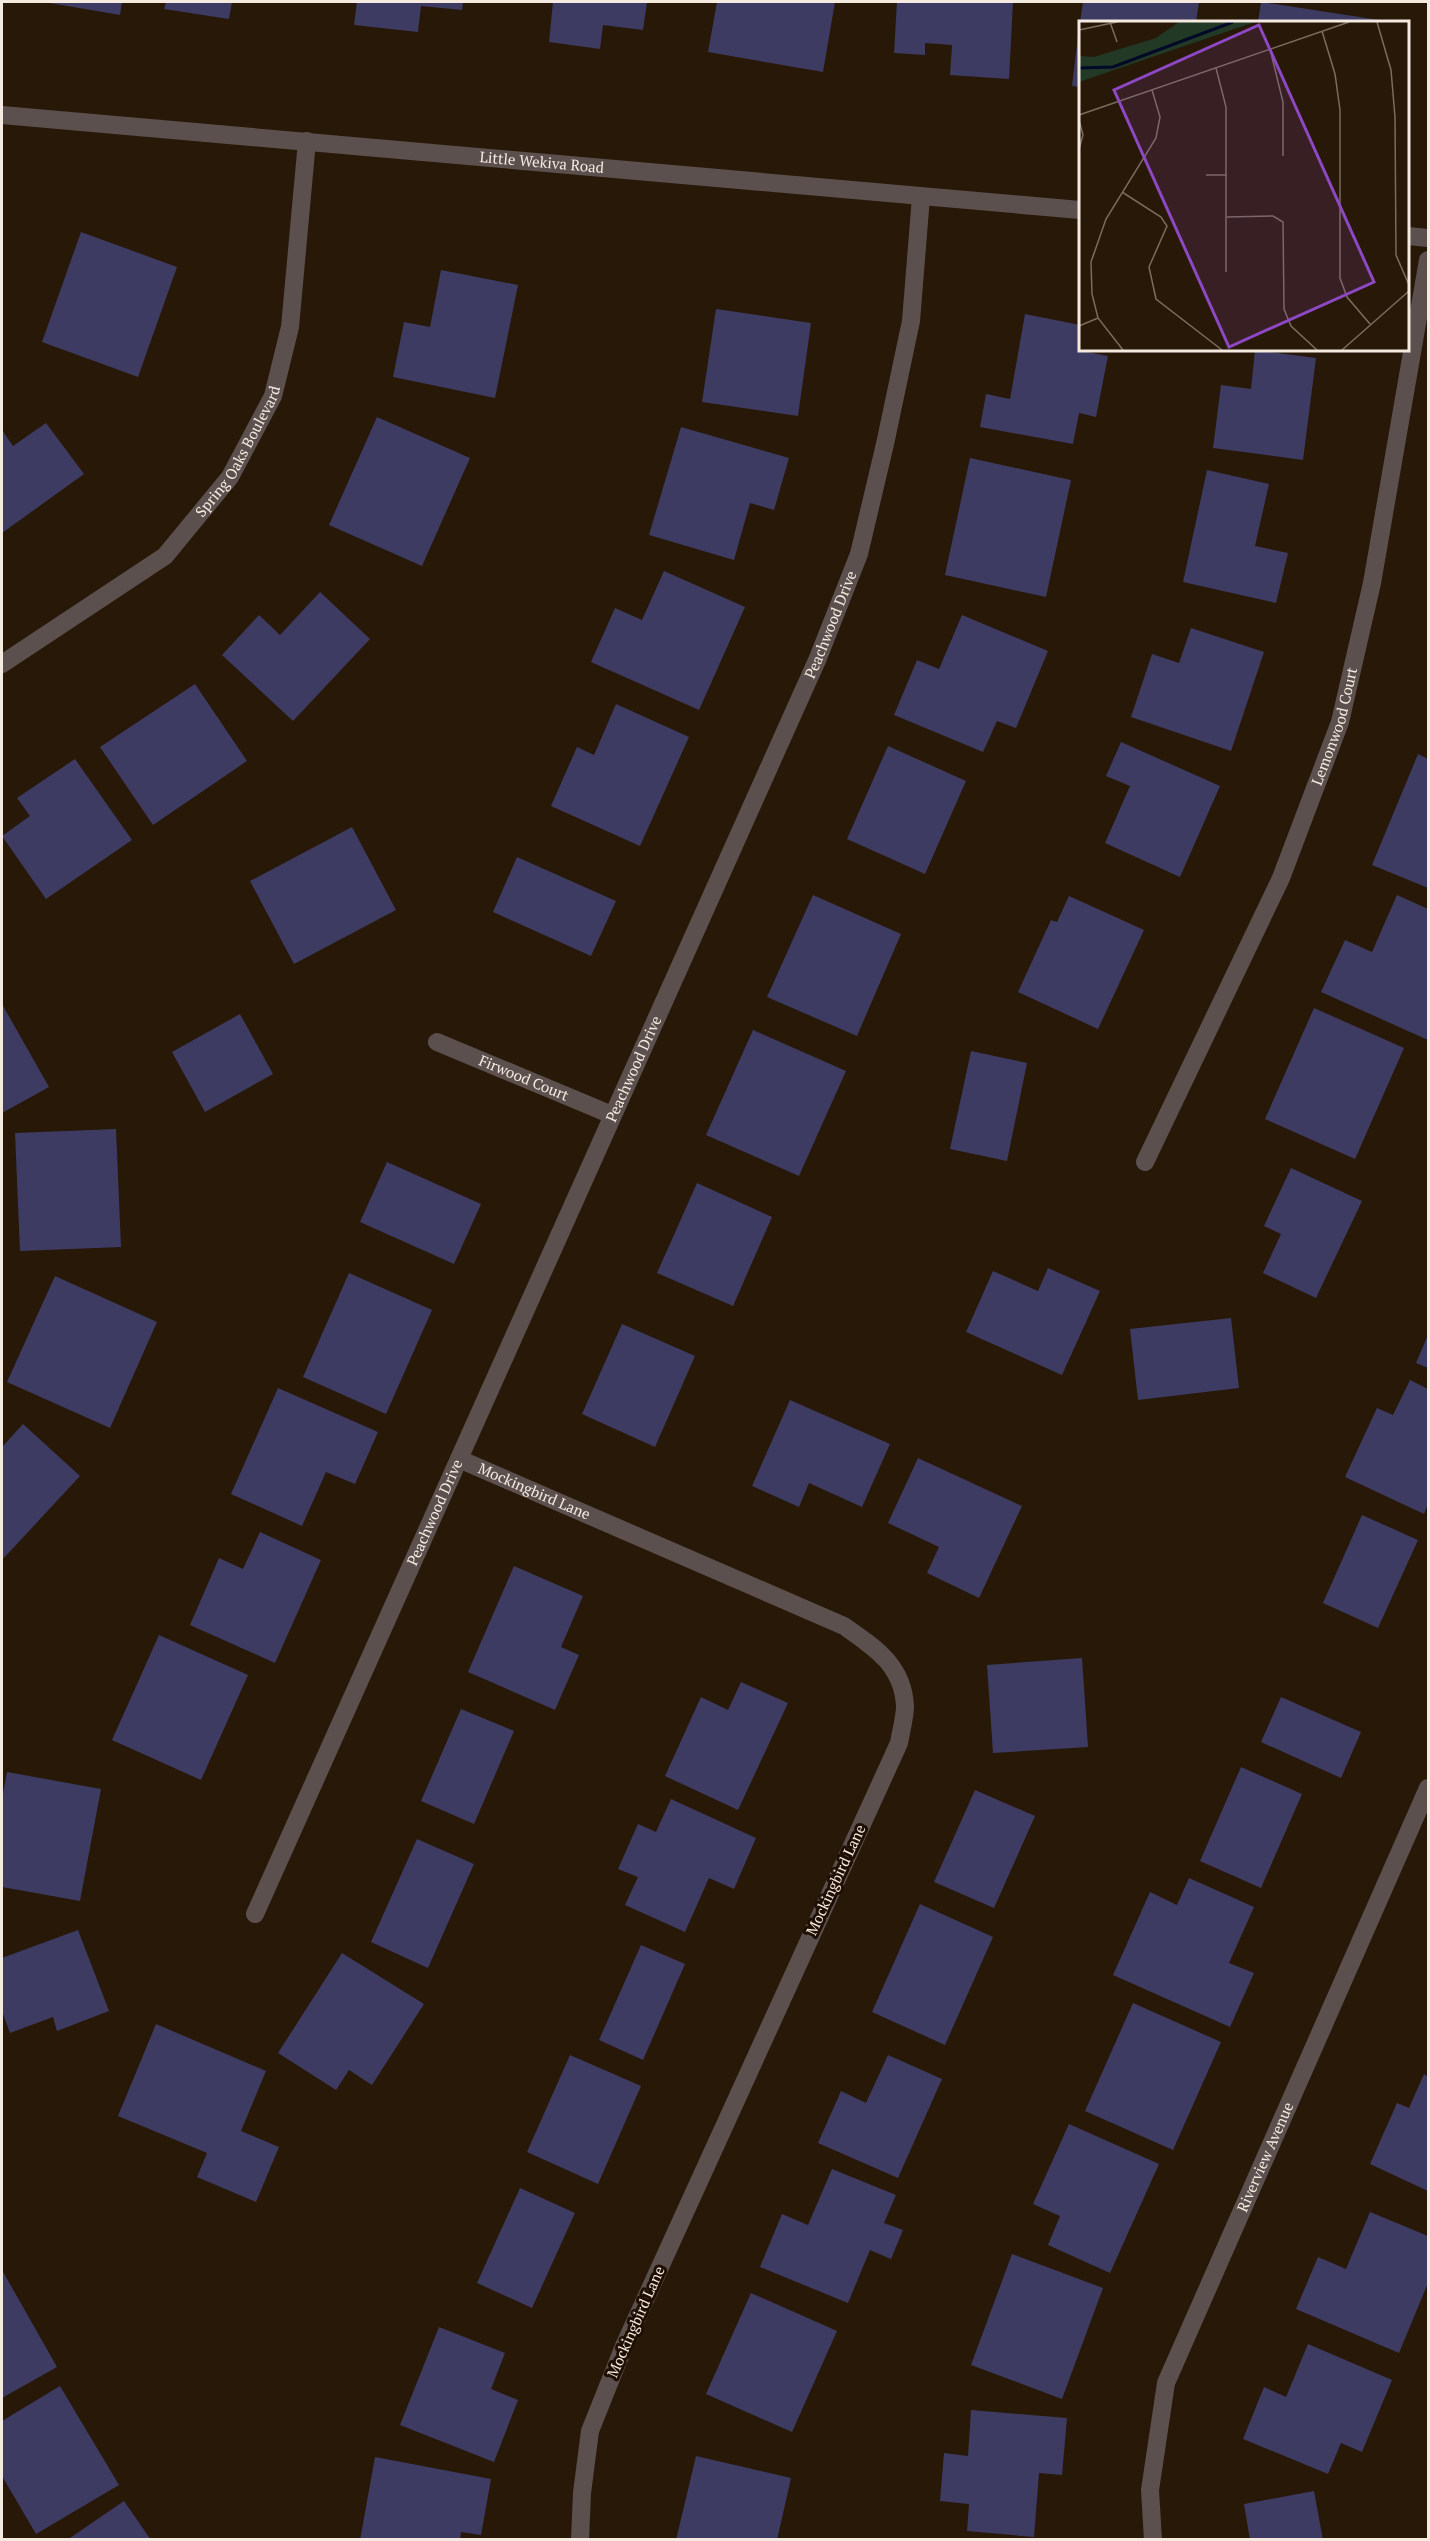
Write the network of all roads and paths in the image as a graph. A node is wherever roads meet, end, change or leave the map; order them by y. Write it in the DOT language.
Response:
graph roads {
  1 [pos="2,115"];
  2 [pos="307,141"];
  3 [pos="921,197"];
  4 [pos="1079,210"];
  5 [pos="1409,236"];
  6 [pos="1428,238"];
  7 [pos="1428,260"];
  8 [pos="2,664"];
  9 [pos="437,1042"];
  10 [pos="612,1115"];
  11 [pos="1145,1162"];
  12 [pos="459,1459"];
  13 [pos="1428,1788"];
  14 [pos="255,1914"];
  15 [pos="580,2540"];
  16 [pos="1153,2540"];
  1 -- 2 [label="street, Little Wekiva Road"];
  2 -- 3 [label="street, Little Wekiva Road"];
  2 -- 8 [label="street, Spring Oaks Boulevard"];
  3 -- 4 [label="street, Little Wekiva Road"];
  3 -- 10 [label="street, Peachwood Drive"];
  5 -- 6 [label="street"];
  7 -- 11 [label="street, Lemonwood Court"];
  9 -- 10 [label="street, Firwood Court"];
  10 -- 12 [label="street, Peachwood Drive"];
  12 -- 14 [label="street, Peachwood Drive"];
  12 -- 15 [label="street, Mockingbird Lane"];
  13 -- 16 [label="street, Riverview Avenue"];
}
